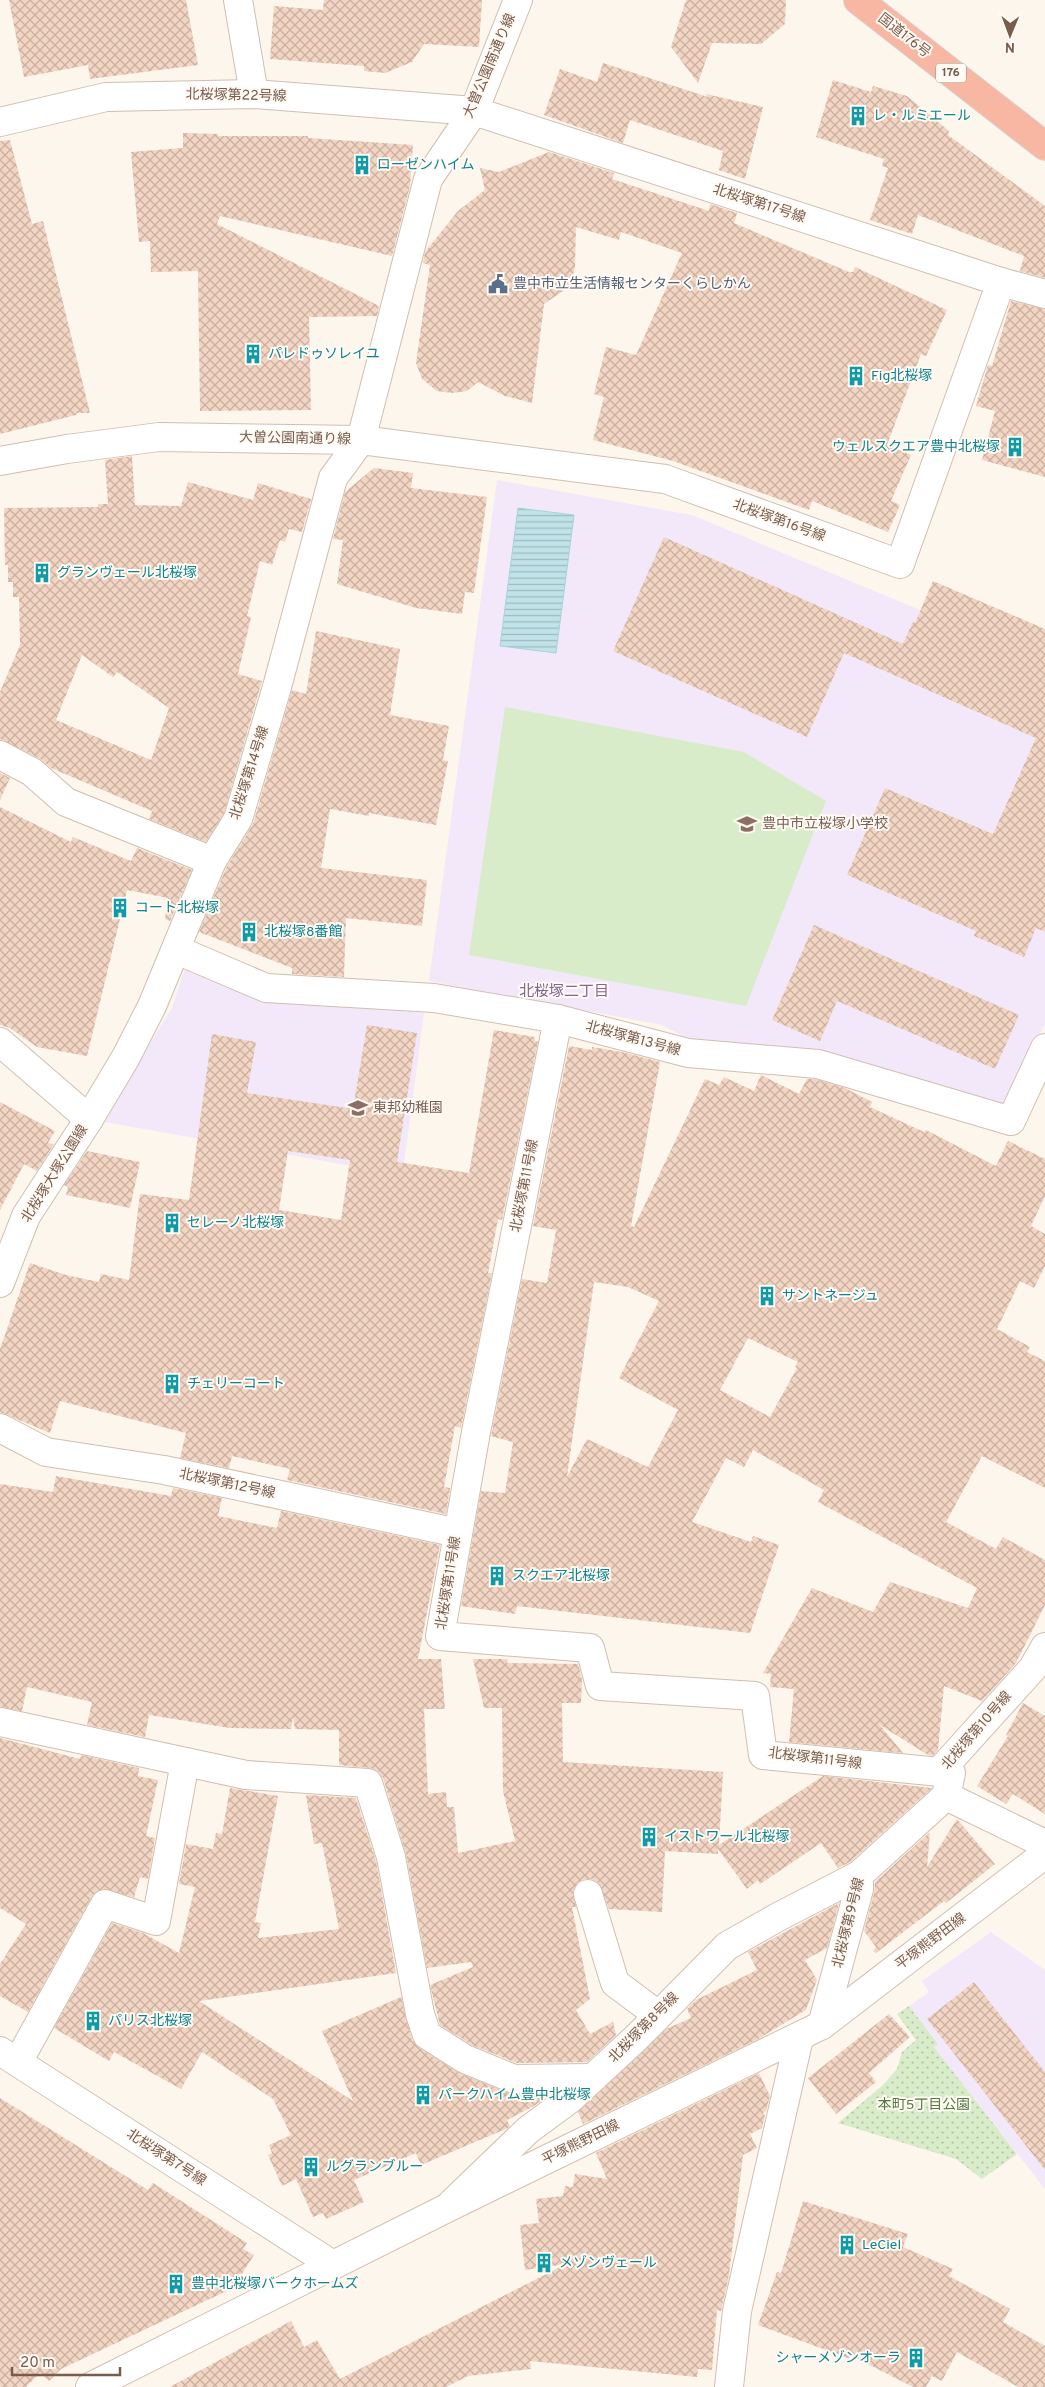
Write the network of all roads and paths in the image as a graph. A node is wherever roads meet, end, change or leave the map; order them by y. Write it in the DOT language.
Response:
graph roads {
  1 [pos="238,0"];
  2 [pos="518,0"];
  3 [pos="858,0"];
  4 [pos="254,94"];
  5 [pos="474,111"];
  6 [pos="0,122"];
  7 [pos="1045,146"];
  8 [pos="1001,282"];
  9 [pos="1045,294"];
  10 [pos="361,440"];
  11 [pos="0,461"];
  12 [pos="0,755"];
  13 [pos="212,861"];
  14 [pos="177,950"];
  15 [pos="558,1019"];
  16 [pos="0,1042"];
  17 [pos="1045,1048"];
  18 [pos="89,1119"];
  19 [pos="0,1283"];
  20 [pos="0,1428"];
  21 [pos="458,1533"];
  22 [pos="1045,1647"];
  23 [pos="0,1722"];
  24 [pos="184,1762"];
  25 [pos="942,1784"];
  26 [pos="1045,1844"];
  27 [pos="1045,1854"];
  28 [pos="859,1875"];
  29 [pos="588,1894"];
  30 [pos="658,2015"];
  31 [pos="810,2031"];
  32 [pos="9,2057"];
  33 [pos="593,2078"];
  34 [pos="448,2208"];
  35 [pos="333,2265"];
  36 [pos="90,2387"];
  37 [pos="728,2387"];
  1 -- 4 [label="street"];
  2 -- 5 [label="street, 大曽公園南通り線"];
  3 -- 7 [label="highway, 国道176号 / 176"];
  4 -- 5 [label="street, 北桜塚第22号線"];
  4 -- 6 [label="street, 北桜塚第22号線"];
  5 -- 8 [label="street, 北桜塚第17号線"];
  5 -- 10 [label="street, 大曽公園南通り線"];
  8 -- 9 [label="street, 北桜塚第17号線"];
  8 -- 10 [label="street, 北桜塚第16号線"];
  10 -- 11 [label="street, 大曽公園南通り線"];
  10 -- 13 [label="street, 北桜塚第14号線"];
  12 -- 13 [label="street"];
  13 -- 14 [label="street, 北桜塚第14号線"];
  14 -- 15 [label="street, 北桜塚第13号線"];
  14 -- 18 [label="street, 北桜塚第14号線"];
  15 -- 17 [label="street, 北桜塚第13号線"];
  15 -- 21 [label="street, 北桜塚第11号線"];
  16 -- 18 [label="street, 北桜塚大塚公園線"];
  18 -- 19 [label="street, 北桜塚大塚公園線"];
  20 -- 21 [label="street, 北桜塚第12号線"];
  21 -- 25 [label="street, 北桜塚第11号線"];
  22 -- 25 [label="street, 北桜塚第10号線"];
  23 -- 24 [label="street"];
  24 -- 32 [label="street"];
  24 -- 33 [label="street"];
  25 -- 26 [label="street"];
  25 -- 28 [label="street, 北桜塚第9号線"];
  27 -- 31 [label="street, 平塚熊野田線"];
  28 -- 30 [label="street, 北桜塚第8号線"];
  28 -- 31 [label="street, 北桜塚第9号線"];
  29 -- 30 [label="street"];
  30 -- 33 [label="street, 北桜塚第8号線"];
  31 -- 34 [label="street, 平塚熊野田線"];
  31 -- 37 [label="street, 北桜塚第9号線"];
  32 -- 35 [label="street, 北桜塚第7号線"];
  33 -- 34 [label="street, 北桜塚第8号線"];
  34 -- 35 [label="street, 平塚熊野田線"];
  35 -- 36 [label="street, 平塚熊野田線"];
}
